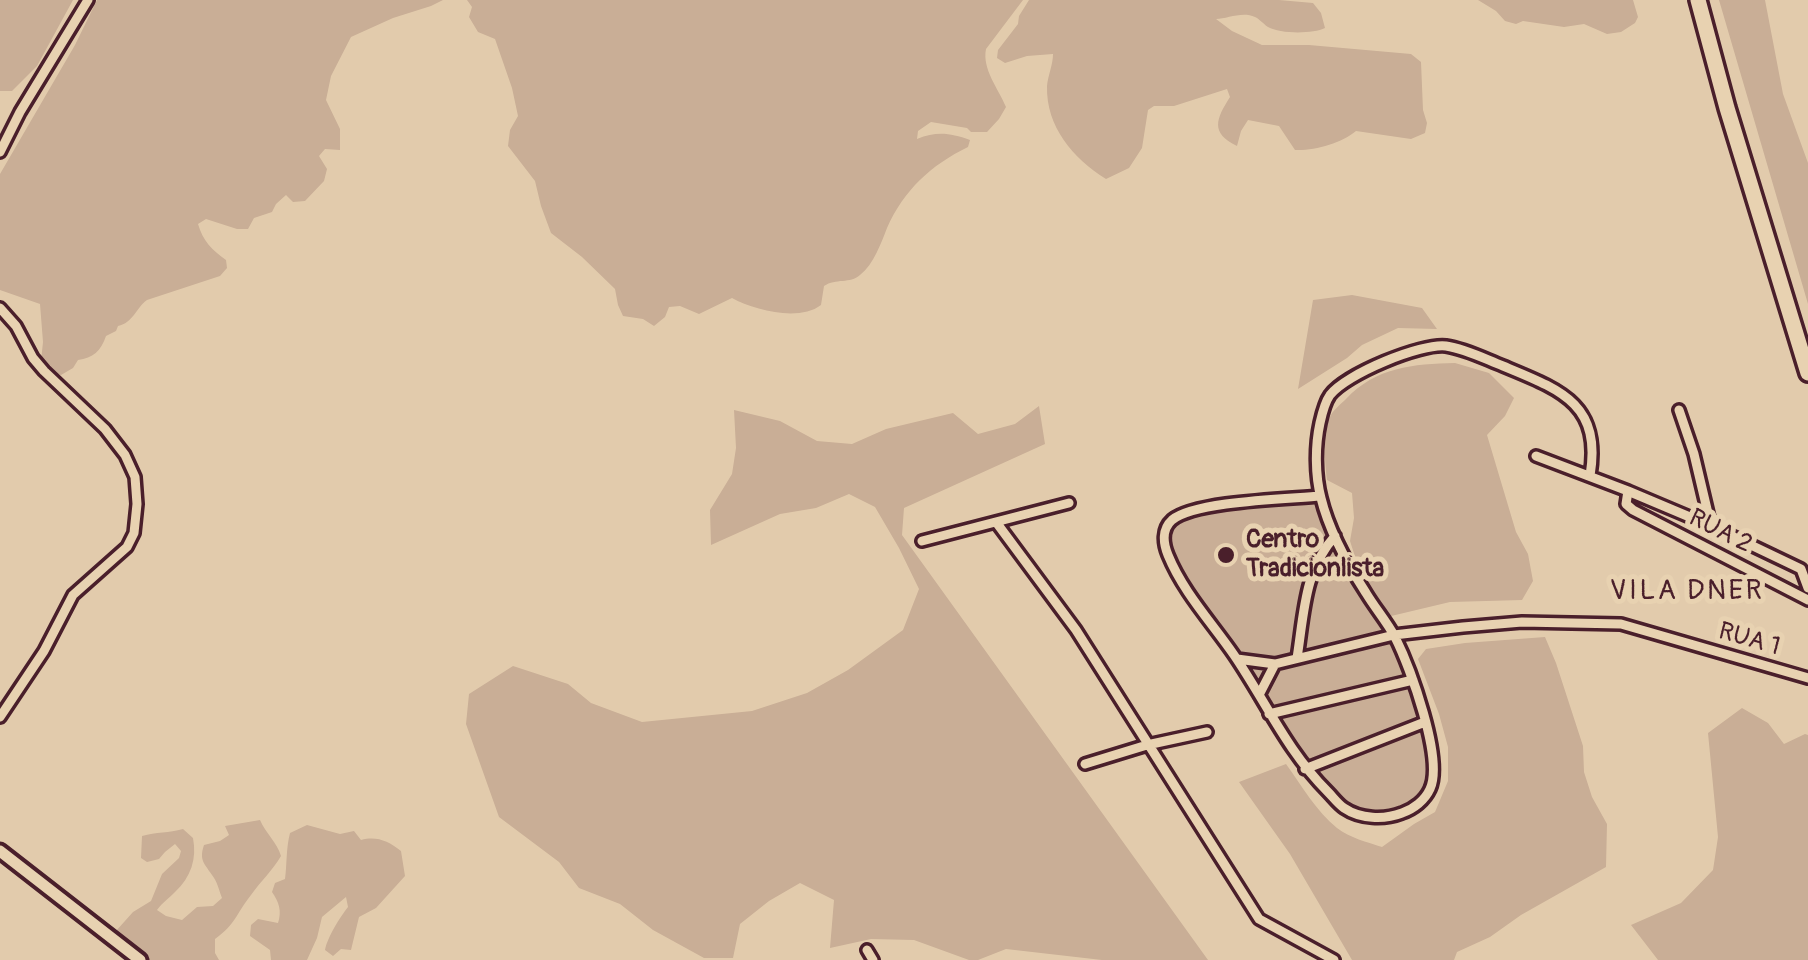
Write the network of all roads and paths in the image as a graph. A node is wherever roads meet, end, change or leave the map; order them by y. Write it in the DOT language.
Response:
graph roads {
  1 [pos="88,0"];
  2 [pos="1698,0"];
  3 [pos="0,152"];
  4 [pos="0,308"];
  5 [pos="1808,373"];
  6 [pos="1679,410"];
  7 [pos="1536,456"];
  8 [pos="1590,476"];
  9 [pos="1628,492"];
  10 [pos="1320,496"];
  11 [pos="1069,502"];
  12 [pos="996,522"];
  13 [pos="1711,526"];
  14 [pos="1335,536"];
  15 [pos="922,540"];
  16 [pos="1808,588"];
  17 [pos="1808,600"];
  18 [pos="1394,635"];
  19 [pos="1297,658"];
  20 [pos="1236,659"];
  21 [pos="1275,664"];
  22 [pos="1808,678"];
  23 [pos="1413,680"];
  24 [pos="1259,696"];
  25 [pos="1269,714"];
  26 [pos="0,717"];
  27 [pos="1425,722"];
  28 [pos="1207,732"];
  29 [pos="1147,744"];
  30 [pos="1085,764"];
  31 [pos="1305,768"];
  32 [pos="0,850"];
  33 [pos="867,950"];
  34 [pos="140,960"];
  35 [pos="873,960"];
  36 [pos="1334,960"];
  1 -- 3 [label="street"];
  2 -- 5 [label="highway"];
  4 -- 26 [label="street"];
  6 -- 13 [label="street"];
  7 -- 8 [label="street, RUA 2"];
  8 -- 9 [label="street, RUA 2"];
  8 -- 10 [label="street"];
  9 -- 13 [label="street, RUA 2"];
  9 -- 17 [label="street, RUA 2"];
  10 -- 14 [label="street"];
  10 -- 20 [label="street"];
  11 -- 12 [label="street"];
  12 -- 15 [label="street"];
  12 -- 29 [label="street"];
  13 -- 16 [label="street, RUA 2"];
  14 -- 18 [label="street"];
  14 -- 19 [label="street"];
  18 -- 19 [label="street, RUA 1"];
  18 -- 22 [label="street, RUA 1"];
  18 -- 23 [label="street"];
  19 -- 21 [label="street, RUA 1"];
  20 -- 21 [label="street"];
  20 -- 24 [label="street"];
  21 -- 24 [label="street"];
  23 -- 25 [label="street"];
  23 -- 27 [label="street"];
  24 -- 25 [label="street"];
  25 -- 31 [label="street"];
  27 -- 31 [label="street"];
  27 -- 31 [label="street"];
  28 -- 29 [label="street"];
  29 -- 30 [label="street"];
  29 -- 36 [label="street"];
  32 -- 34 [label="street"];
  33 -- 35 [label="street"];
}
